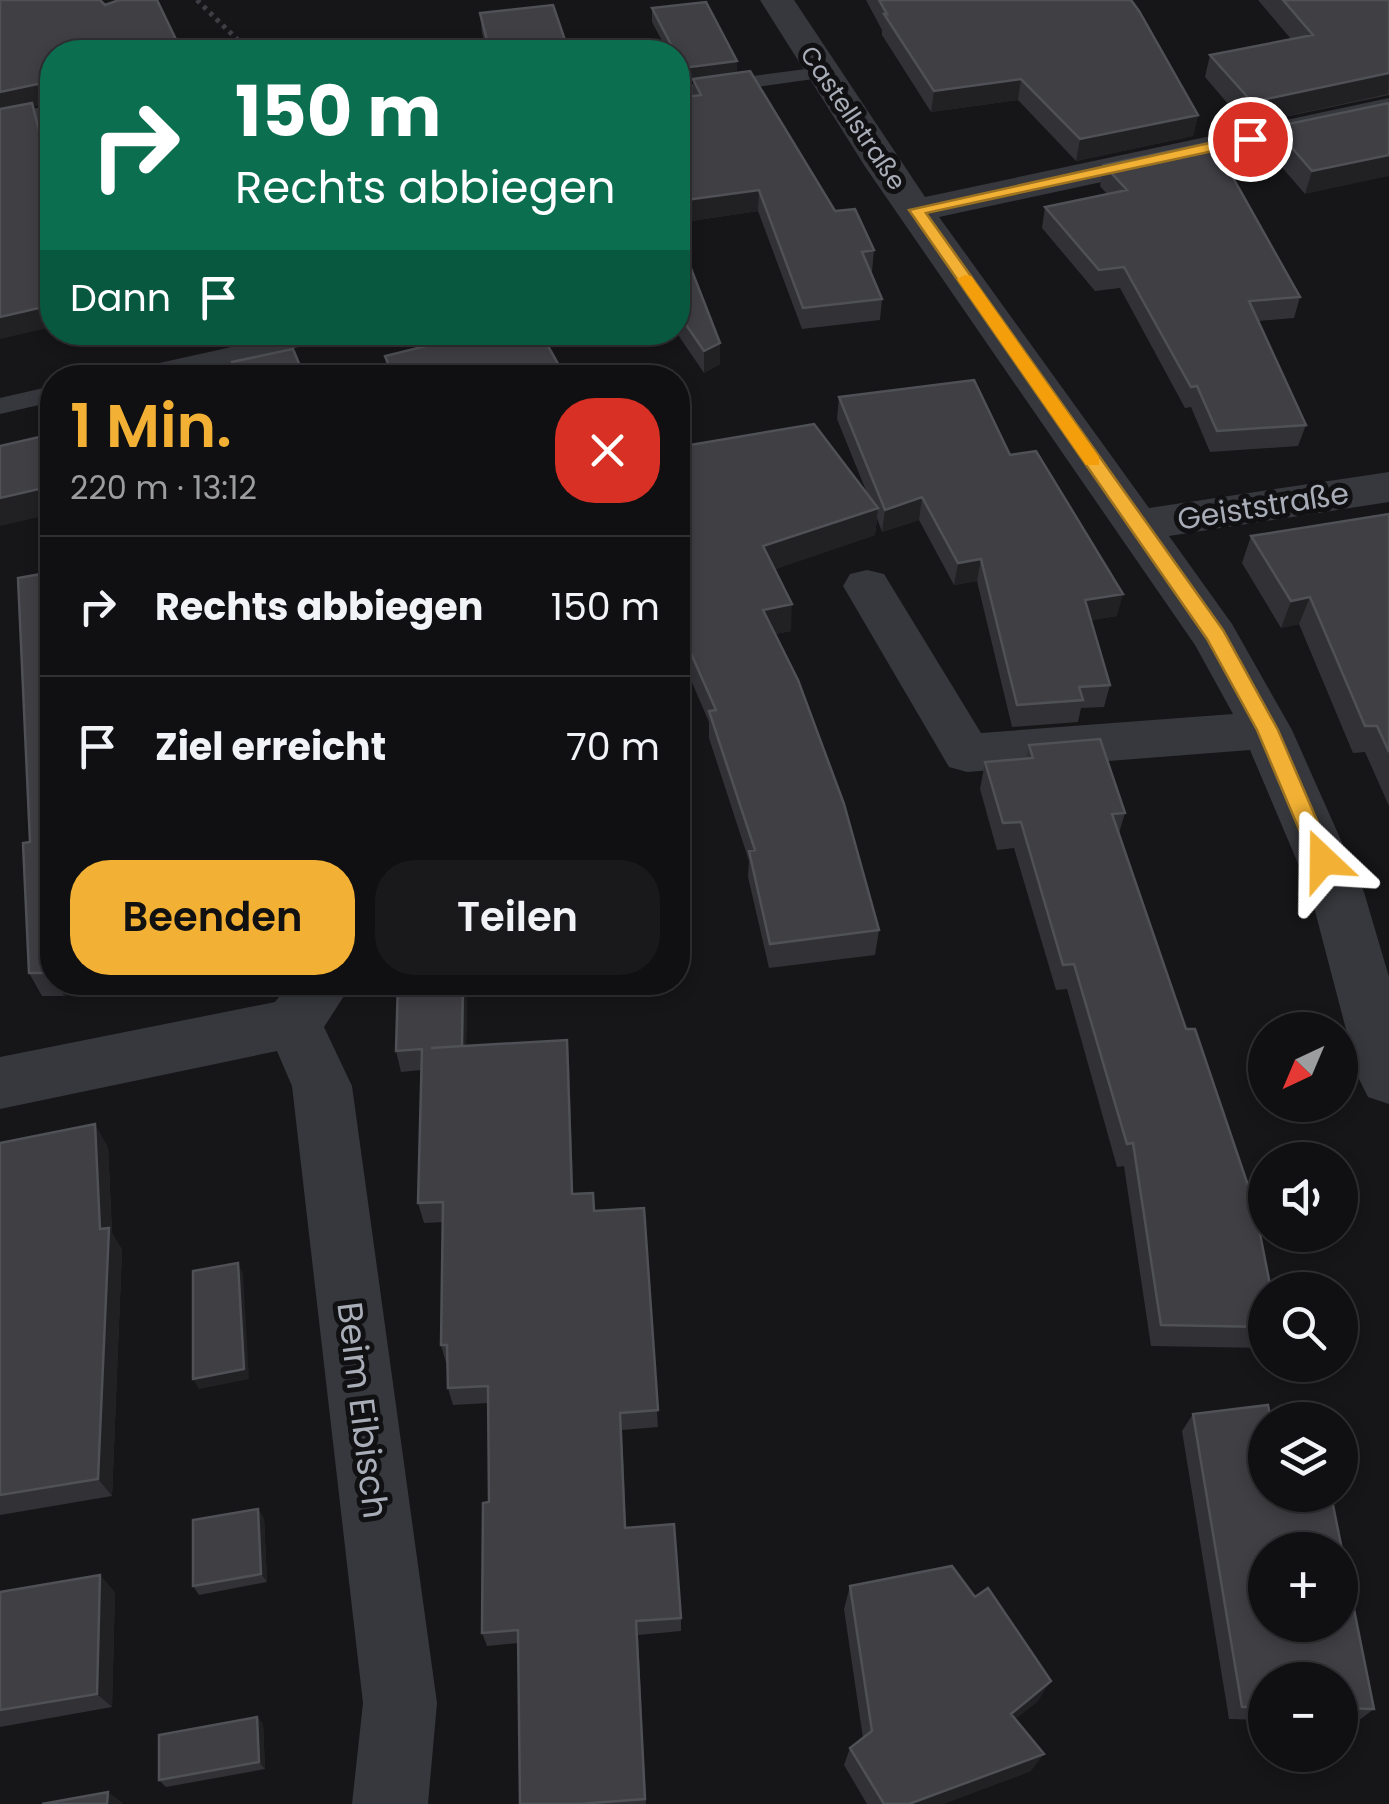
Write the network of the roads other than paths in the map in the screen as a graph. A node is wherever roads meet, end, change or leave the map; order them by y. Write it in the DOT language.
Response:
graph roads {
  1 [pos="778,0"];
  2 [pos="821,73"];
  3 [pos="690,90"];
  4 [pos="1389,108"];
  5 [pos="40,113"];
  6 [pos="0,120"];
  7 [pos="916,210"];
  8 [pos="275,345"];
  9 [pos="186,365"];
  10 [pos="40,397"];
  11 [pos="0,406"];
  12 [pos="1389,487"];
  13 [pos="1138,525"];
  14 [pos="867,586"];
  15 [pos="1268,730"];
  16 [pos="309,1003"];
  17 [pos="1389,1079"];
  18 [pos="0,1083"];
  19 [pos="390,1804"];
  1 -- 2 [label="street, Castellstraße"];
  2 -- 3 [label="lane"];
  2 -- 7 [label="street, Castellstraße"];
  4 -- 7 [label="street"];
  5 -- 6 [label="lane"];
  7 -- 13 [label="street, Castellstraße"];
  8 -- 9 [label="lane"];
  10 -- 11 [label="lane"];
  12 -- 13 [label="street, Geiststraße"];
  13 -- 15 [label="street, Castellstraße"];
  14 -- 15 [label="street"];
  15 -- 17 [label="street, Castellstraße"];
  16 -- 18 [label="street, Beim Eibisch"];
  16 -- 19 [label="street, Beim Eibisch"];
}
